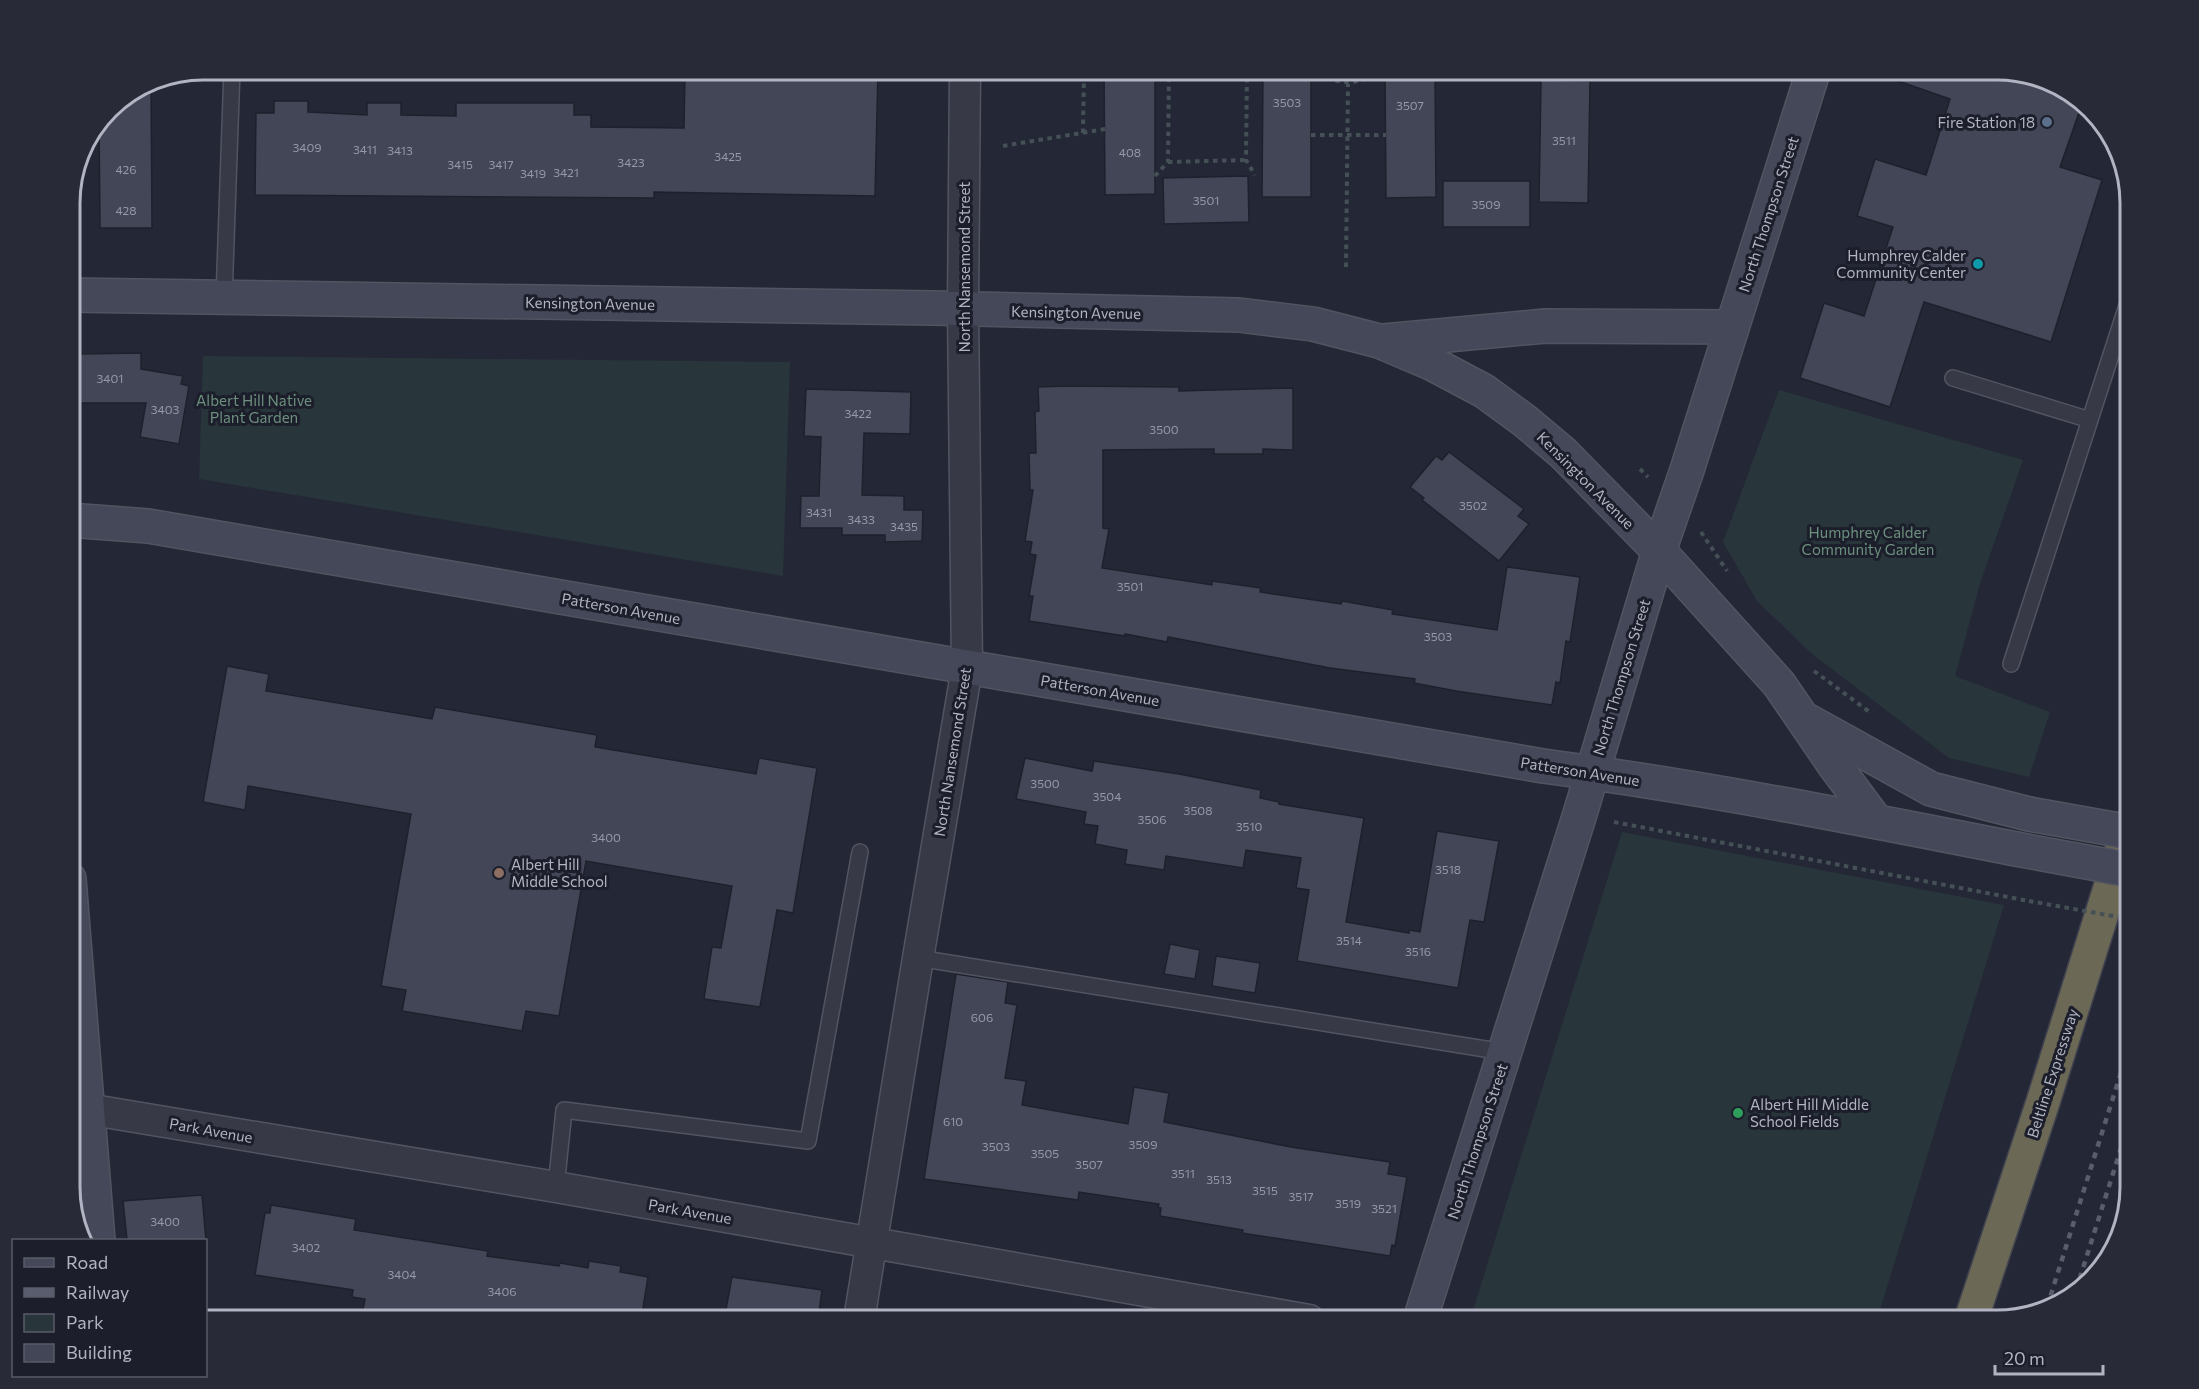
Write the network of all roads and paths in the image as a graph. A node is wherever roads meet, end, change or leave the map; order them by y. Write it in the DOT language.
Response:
graph roads {
  1 [pos="232,80"];
  2 [pos="965,80"];
  3 [pos="1084,80"];
  4 [pos="1169,80"];
  5 [pos="1247,80"];
  6 [pos="1333,80"];
  7 [pos="1361,80"];
  8 [pos="1811,80"];
  9 [pos="1348,84"];
  10 [pos="1105,129"];
  11 [pos="1083,133"];
  12 [pos="1311,135"];
  13 [pos="1347,135"];
  14 [pos="1386,135"];
  15 [pos="1003,146"];
  16 [pos="1246,160"];
  17 [pos="1168,162"];
  18 [pos="1255,175"];
  19 [pos="1155,176"];
  20 [pos="1346,267"];
  21 [pos="80,295"];
  22 [pos="224,298"];
  23 [pos="963,309"];
  24 [pos="1732,327"];
  25 [pos="2119,330"];
  26 [pos="1379,341"];
  27 [pos="1953,378"];
  28 [pos="2090,420"];
  29 [pos="1640,469"];
  30 [pos="1675,505"];
  31 [pos="80,521"];
  32 [pos="1659,552"];
  33 [pos="1730,574"];
  34 [pos="2011,664"];
  35 [pos="1810,667"];
  36 [pos="967,668"];
  37 [pos="1875,716"];
  38 [pos="1803,718"];
  39 [pos="1592,774"];
  40 [pos="1579,817"];
  41 [pos="1876,821"];
  42 [pos="2120,830"];
  43 [pos="860,852"];
  44 [pos="2120,857"];
  45 [pos="2120,868"];
  46 [pos="2120,917"];
  47 [pos="918,958"];
  48 [pos="1504,1052"];
  49 [pos="80,1108"];
  50 [pos="80,1121"];
  51 [pos="555,1188"];
  52 [pos="98,1239"];
  53 [pos="872,1243"];
  54 [pos="861,1310"];
  55 [pos="1252,1310"];
  56 [pos="1423,1310"];
  57 [pos="1974,1310"];
  1 -- 22 [label="lane"];
  2 -- 23 [label="street, North Nansemond Street"];
  3 -- 11 [label="path"];
  4 -- 17 [label="path"];
  5 -- 16 [label="path"];
  6 -- 9 [label="path"];
  7 -- 9 [label="path"];
  8 -- 24 [label="main road, North Thompson Street"];
  9 -- 13 [label="path"];
  10 -- 11 [label="path"];
  11 -- 15 [label="path"];
  12 -- 13 [label="path"];
  13 -- 14 [label="path"];
  13 -- 20 [label="path"];
  16 -- 17 [label="path"];
  16 -- 18 [label="path"];
  17 -- 19 [label="path"];
  21 -- 22 [label="main road, Kensington Avenue"];
  22 -- 23 [label="main road, Kensington Avenue"];
  23 -- 26 [label="main road, Kensington Avenue"];
  23 -- 36 [label="street, North Nansemond Street"];
  24 -- 26 [label="main road"];
  24 -- 30 [label="main road, North Thompson Street"];
  25 -- 28 [label="lane"];
  26 -- 32 [label="main road, Kensington Avenue"];
  27 -- 28 [label="lane"];
  28 -- 34 [label="lane"];
  29 -- 30 [label="path"];
  30 -- 32 [label="main road, North Thompson Street"];
  30 -- 33 [label="path"];
  31 -- 36 [label="main road, Patterson Avenue"];
  32 -- 38 [label="main road, Kensington Avenue"];
  32 -- 39 [label="main road, North Thompson Street"];
  35 -- 37 [label="path"];
  36 -- 39 [label="main road, Patterson Avenue"];
  36 -- 47 [label="street, North Nansemond Street"];
  38 -- 41 [label="main road, Kensington Avenue"];
  38 -- 42 [label="main road, bridge"];
  39 -- 40 [label="main road, North Thompson Street"];
  39 -- 41 [label="main road, Patterson Avenue"];
  40 -- 46 [label="path, bridge"];
  40 -- 48 [label="main road, North Thompson Street"];
  41 -- 45 [label="main road, Patterson Avenue, bridge"];
  43 -- 51 [label="lane"];
  44 -- 57 [label="highway, Beltline Expressway"];
  47 -- 48 [label="lane"];
  47 -- 53 [label="street, North Nansemond Street"];
  48 -- 56 [label="main road, North Thompson Street"];
  49 -- 51 [label="street, Park Avenue"];
  50 -- 52 [label="main road"];
  51 -- 53 [label="street, Park Avenue"];
  53 -- 54 [label="street, North Nansemond Street"];
  53 -- 55 [label="street, Park Avenue"];
}
